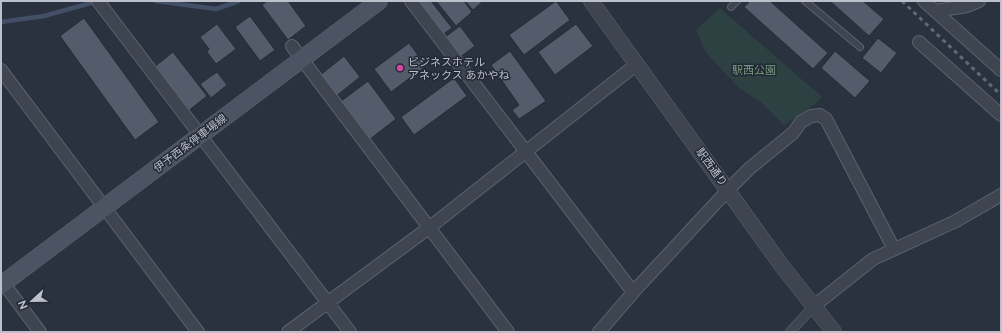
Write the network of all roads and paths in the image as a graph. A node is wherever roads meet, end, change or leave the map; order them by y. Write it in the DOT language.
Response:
graph roads {
  1 [pos="98,1"];
  2 [pos="379,1"];
  3 [pos="411,1"];
  4 [pos="591,1"];
  5 [pos="737,1"];
  6 [pos="805,1"];
  7 [pos="924,1"];
  8 [pos="979,1"];
  9 [pos="731,7"];
  10 [pos="935,11"];
  11 [pos="919,42"];
  12 [pos="860,47"];
  13 [pos="297,53"];
  14 [pos="637,64"];
  15 [pos="1001,69"];
  16 [pos="1,70"];
  17 [pos="1001,115"];
  18 [pos="200,136"];
  19 [pos="527,152"];
  20 [pos="728,190"];
  21 [pos="1001,195"];
  22 [pos="104,208"];
  23 [pos="430,227"];
  24 [pos="894,249"];
  25 [pos="2,283"];
  26 [pos="633,292"];
  27 [pos="328,302"];
  28 [pos="814,306"];
  29 [pos="40,332"];
  30 [pos="198,332"];
  31 [pos="288,332"];
  32 [pos="350,332"];
  33 [pos="508,332"];
  34 [pos="600,332"];
  35 [pos="790,332"];
  36 [pos="834,332"];
  1 -- 18 [label="street"];
  2 -- 13 [label="main road, 伊予西条停車場線"];
  3 -- 19 [label="street"];
  4 -- 14 [label="street, 駅西通り"];
  5 -- 9 [label="lane"];
  6 -- 12 [label="lane"];
  7 -- 10 [label="street"];
  8 -- 10 [label="street"];
  10 -- 15 [label="street"];
  11 -- 17 [label="street"];
  13 -- 18 [label="main road, 伊予西条停車場線"];
  13 -- 23 [label="street"];
  14 -- 19 [label="street"];
  14 -- 20 [label="street, 駅西通り"];
  16 -- 22 [label="street"];
  18 -- 22 [label="main road, 伊予西条停車場線"];
  18 -- 27 [label="street"];
  19 -- 23 [label="street"];
  19 -- 26 [label="street"];
  20 -- 24 [label="street"];
  20 -- 26 [label="street"];
  20 -- 28 [label="street, 駅西通り"];
  21 -- 24 [label="street"];
  22 -- 25 [label="main road, 伊予西条停車場線"];
  22 -- 30 [label="street"];
  23 -- 27 [label="street"];
  23 -- 33 [label="street"];
  24 -- 28 [label="street"];
  25 -- 29 [label="street"];
  26 -- 34 [label="street"];
  27 -- 31 [label="street"];
  27 -- 32 [label="street"];
  28 -- 35 [label="street"];
  28 -- 36 [label="street, 駅西通り"];
}
